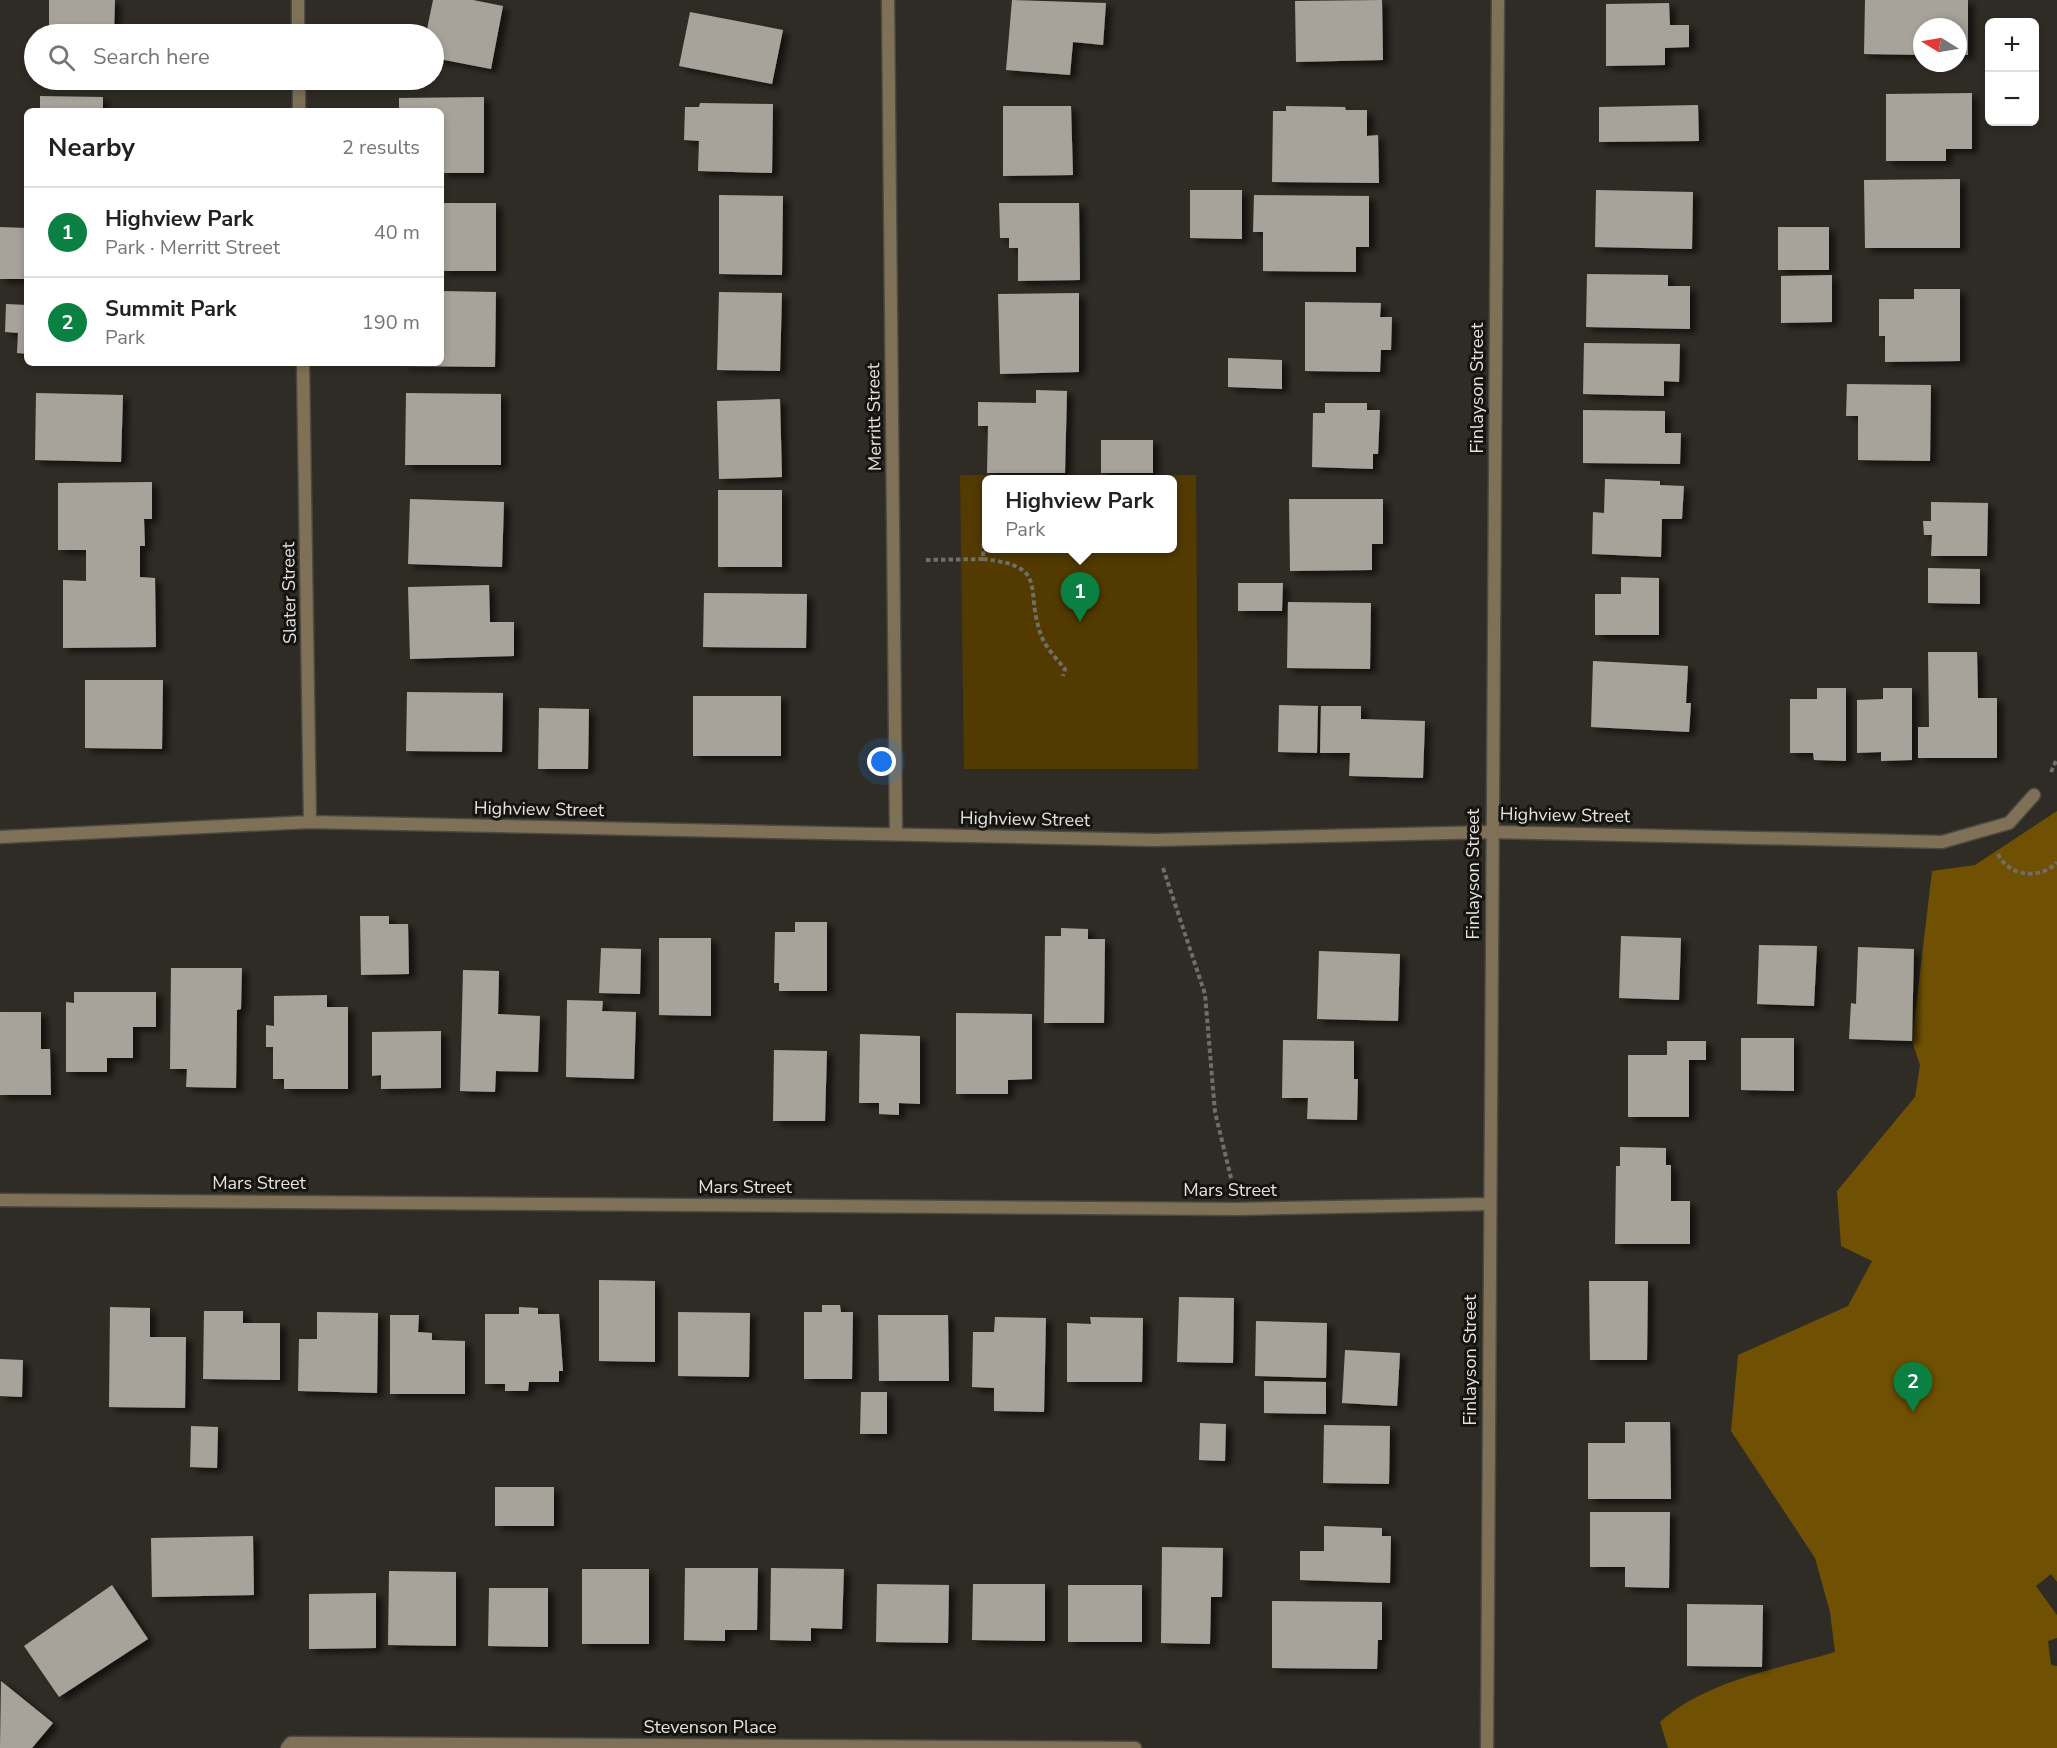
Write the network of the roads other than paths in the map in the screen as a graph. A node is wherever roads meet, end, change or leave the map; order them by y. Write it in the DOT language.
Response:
graph roads {
  1 [pos="298,0"];
  2 [pos="888,0"];
  3 [pos="1498,0"];
  4 [pos="298,24"];
  5 [pos="299,90"];
  6 [pos="299,108"];
  7 [pos="303,366"];
  8 [pos="2034,795"];
  9 [pos="310,822"];
  10 [pos="1491,832"];
  11 [pos="896,834"];
  12 [pos="0,837"];
  13 [pos="0,1200"];
  14 [pos="1489,1204"];
  15 [pos="286,1748"];
  16 [pos="1135,1748"];
  17 [pos="1487,1748"];
  1 -- 4 [label="street"];
  2 -- 11 [label="street, Merritt Street"];
  3 -- 10 [label="street, Finlayson Street"];
  5 -- 6 [label="street"];
  7 -- 9 [label="street, Slater Street"];
  8 -- 10 [label="street, Highview Street"];
  9 -- 11 [label="street, Highview Street"];
  9 -- 12 [label="street, Highview Street"];
  10 -- 11 [label="street, Highview Street"];
  10 -- 14 [label="street, Finlayson Street"];
  13 -- 14 [label="street, Mars Street"];
  14 -- 17 [label="street, Finlayson Street"];
  15 -- 16 [label="street, Stevenson Place"];
}
